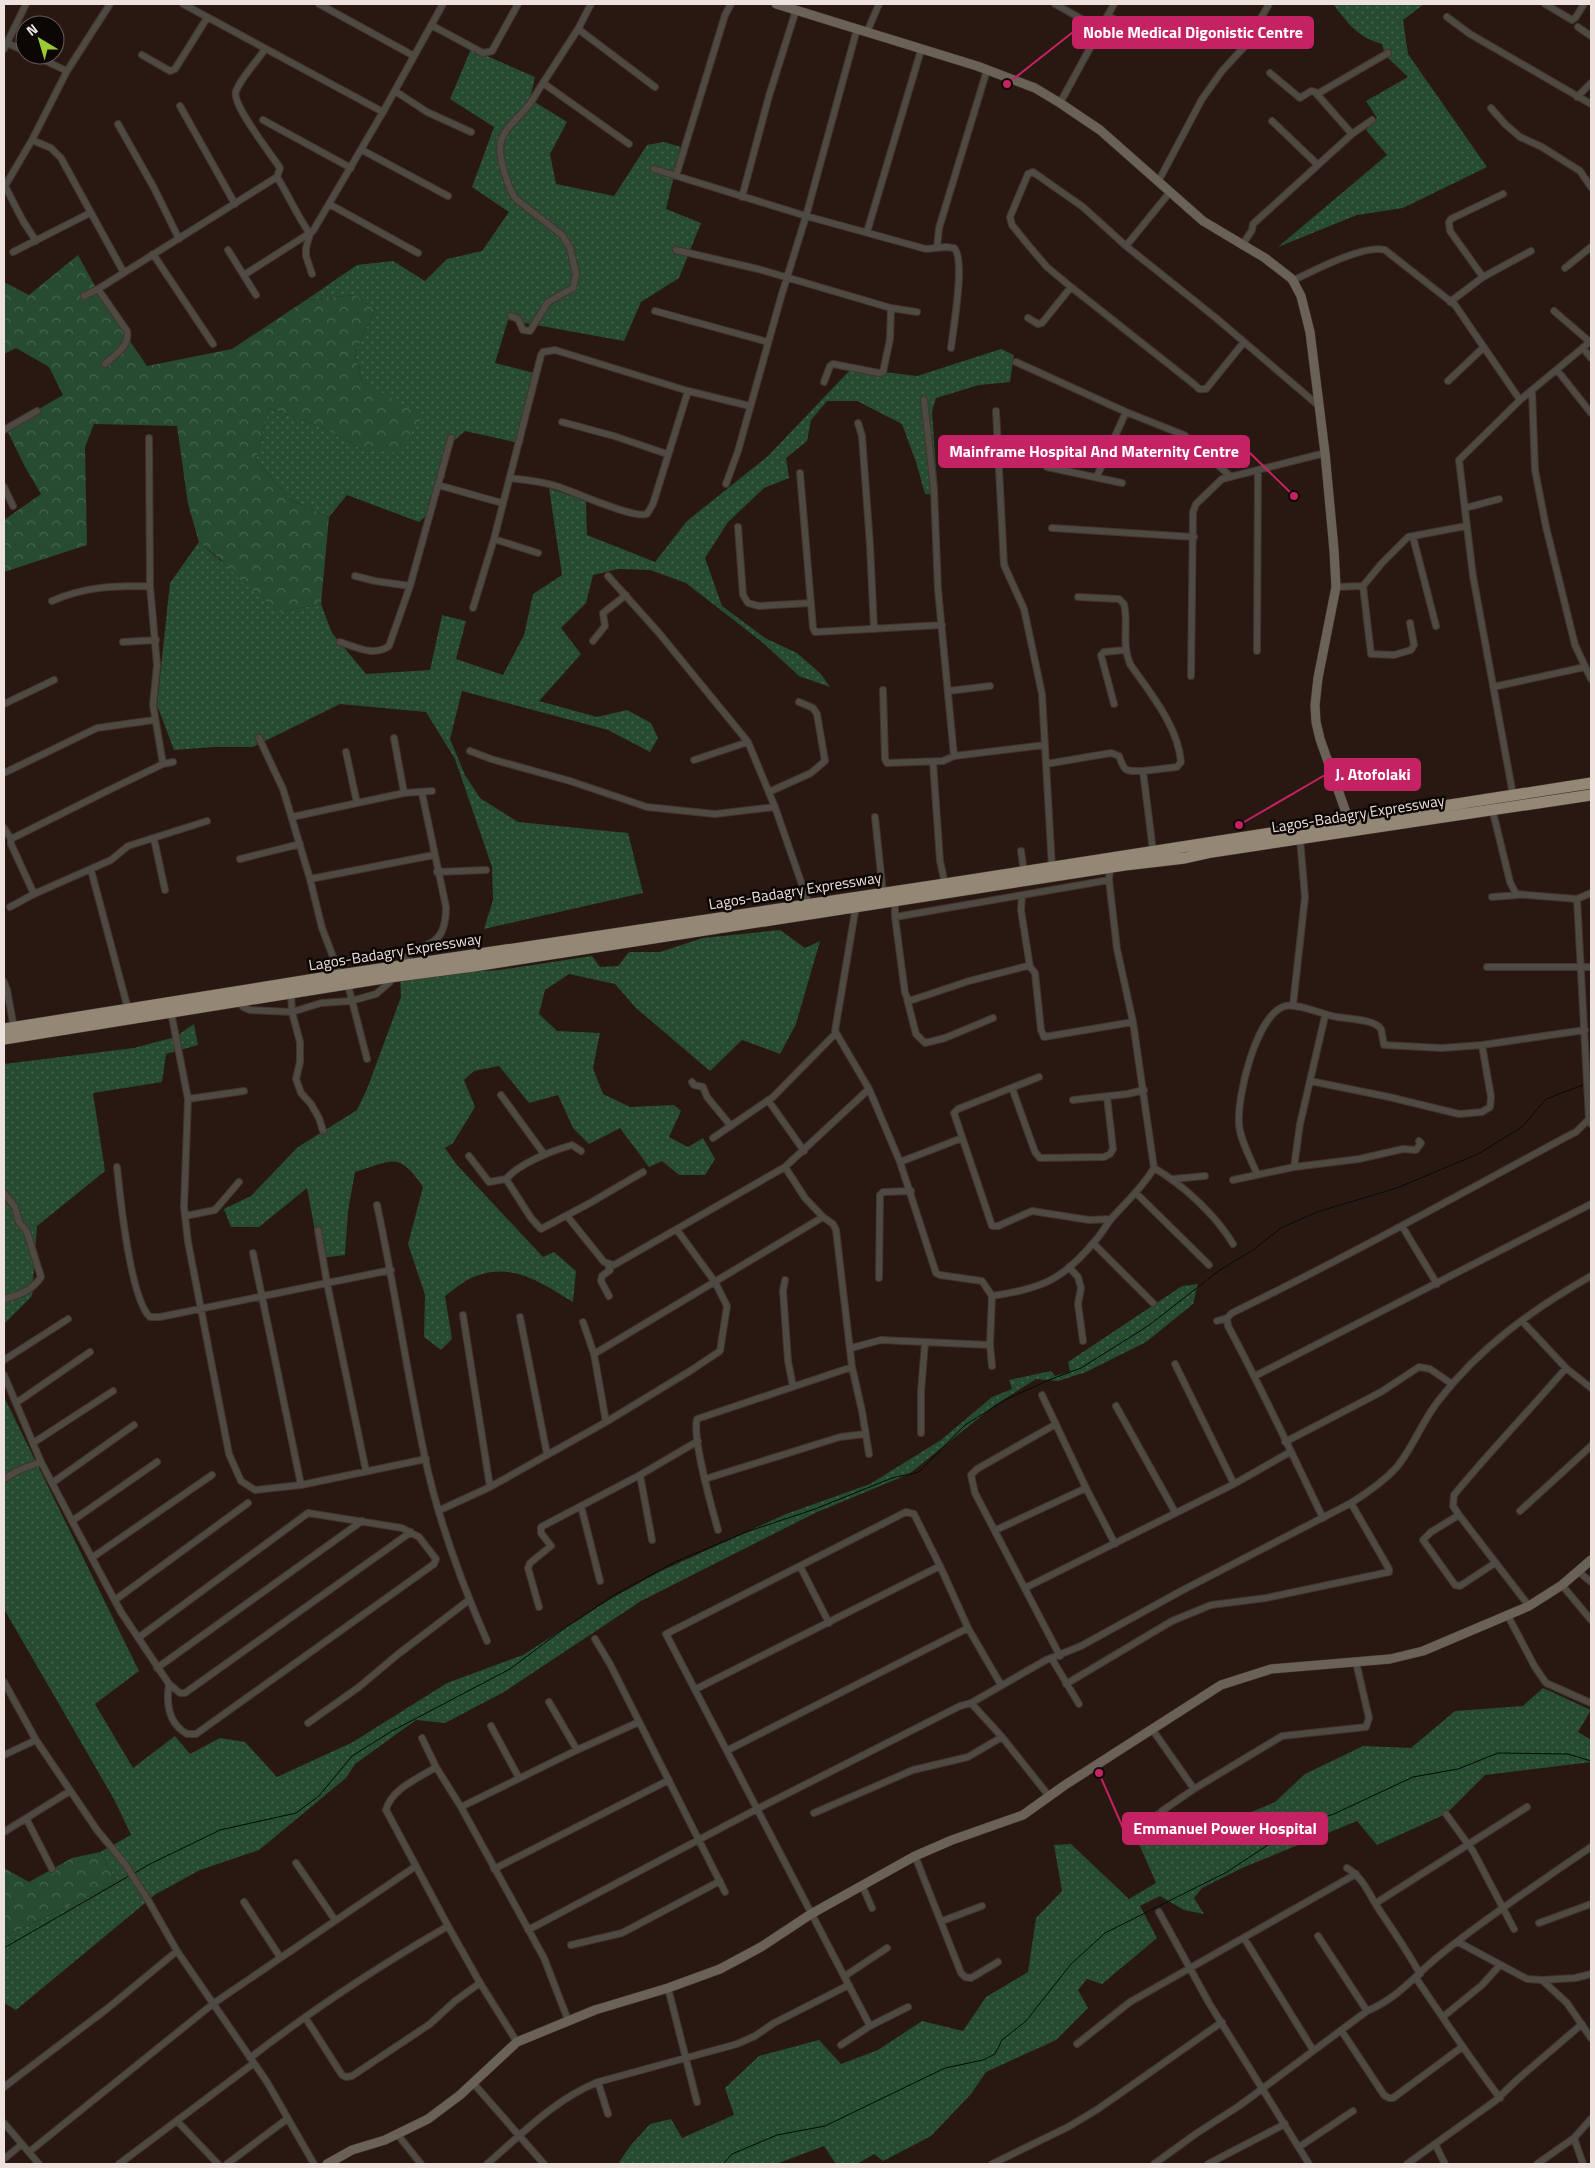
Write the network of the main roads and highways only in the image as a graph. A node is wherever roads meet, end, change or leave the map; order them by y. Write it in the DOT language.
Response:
graph roads {
  1 [pos="1591,783"];
  2 [pos="1534,792"];
  3 [pos="1591,795"];
  4 [pos="1538,804"];
  5 [pos="1184,853"];
  6 [pos="1027,876"];
  7 [pos="9,1033"];
  1 -- 2 [label="highway, Lagos-Badagry Expressway"];
  2 -- 4 [label="highway"];
  2 -- 5 [label="highway, Lagos-Badagry Expressway"];
  3 -- 4 [label="highway, Lagos-Badagry Expressway"];
  4 -- 5 [label="highway, Lagos-Badagry Expressway"];
  5 -- 6 [label="highway, Lagos-Badagry Expressway"];
  5 -- 6 [label="highway, Lagos-Badagry Expressway"];
  6 -- 7 [label="highway, Lagos-Badagry Expressway"];
  6 -- 7 [label="highway, Lagos-Badagry Expressway"];
}
